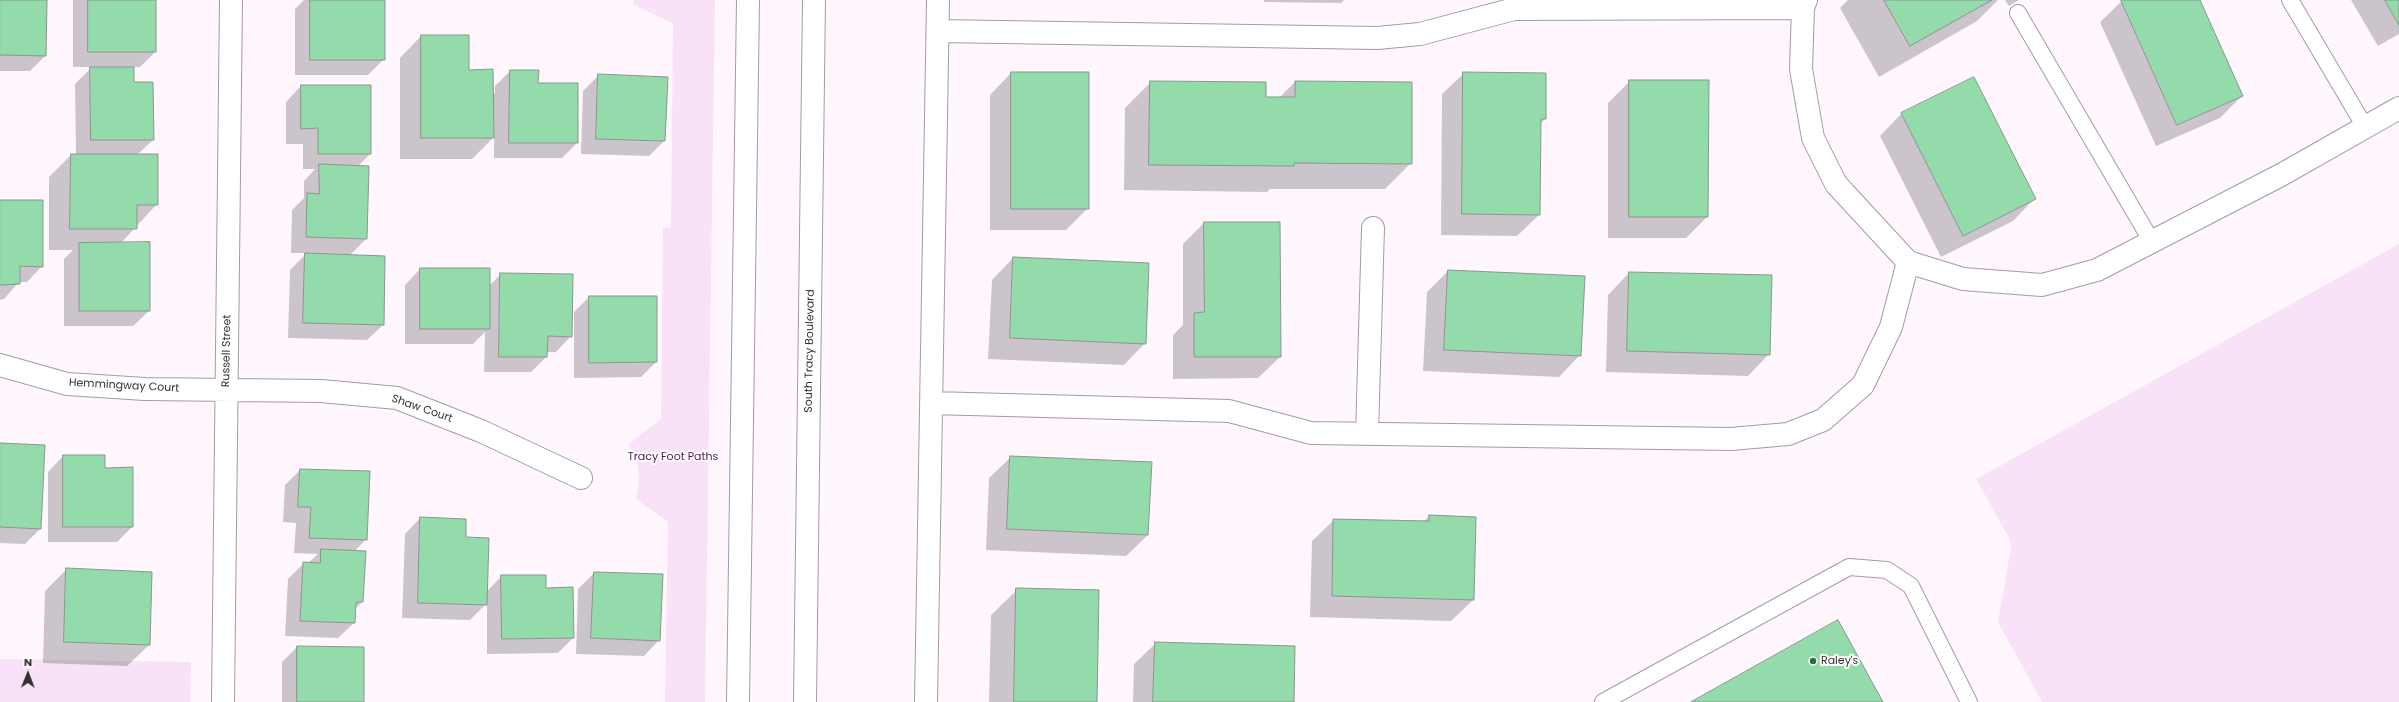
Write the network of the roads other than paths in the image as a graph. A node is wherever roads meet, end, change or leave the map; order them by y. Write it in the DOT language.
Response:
graph roads {
  1 [pos="231,0"];
  2 [pos="748,0"];
  3 [pos="814,0"];
  4 [pos="938,0"];
  5 [pos="2290,0"];
  6 [pos="1804,4"];
  7 [pos="2018,13"];
  8 [pos="938,31"];
  9 [pos="2399,108"];
  10 [pos="2365,127"];
  11 [pos="1372,228"];
  12 [pos="2152,242"];
  13 [pos="1908,262"];
  14 [pos="0,365"];
  15 [pos="227,390"];
  16 [pos="932,403"];
  17 [pos="1368,434"];
  18 [pos="581,478"];
  19 [pos="223,702"];
  20 [pos="738,702"];
  21 [pos="805,702"];
  22 [pos="926,702"];
  23 [pos="1603,702"];
  24 [pos="1969,702"];
  1 -- 15 [label="street, Russell Street"];
  2 -- 20 [label="street"];
  3 -- 21 [label="street, South Tracy Boulevard"];
  4 -- 8 [label="street"];
  5 -- 10 [label="lane"];
  6 -- 8 [label="street"];
  6 -- 13 [label="street"];
  7 -- 12 [label="lane"];
  8 -- 16 [label="street"];
  9 -- 10 [label="street"];
  10 -- 12 [label="street"];
  11 -- 17 [label="street"];
  12 -- 13 [label="street"];
  13 -- 17 [label="street"];
  14 -- 15 [label="street, Hemmingway Court"];
  15 -- 18 [label="street, Shaw Court"];
  15 -- 19 [label="street, Russell Street"];
  16 -- 17 [label="street"];
  16 -- 22 [label="street"];
  23 -- 24 [label="lane"];
}
